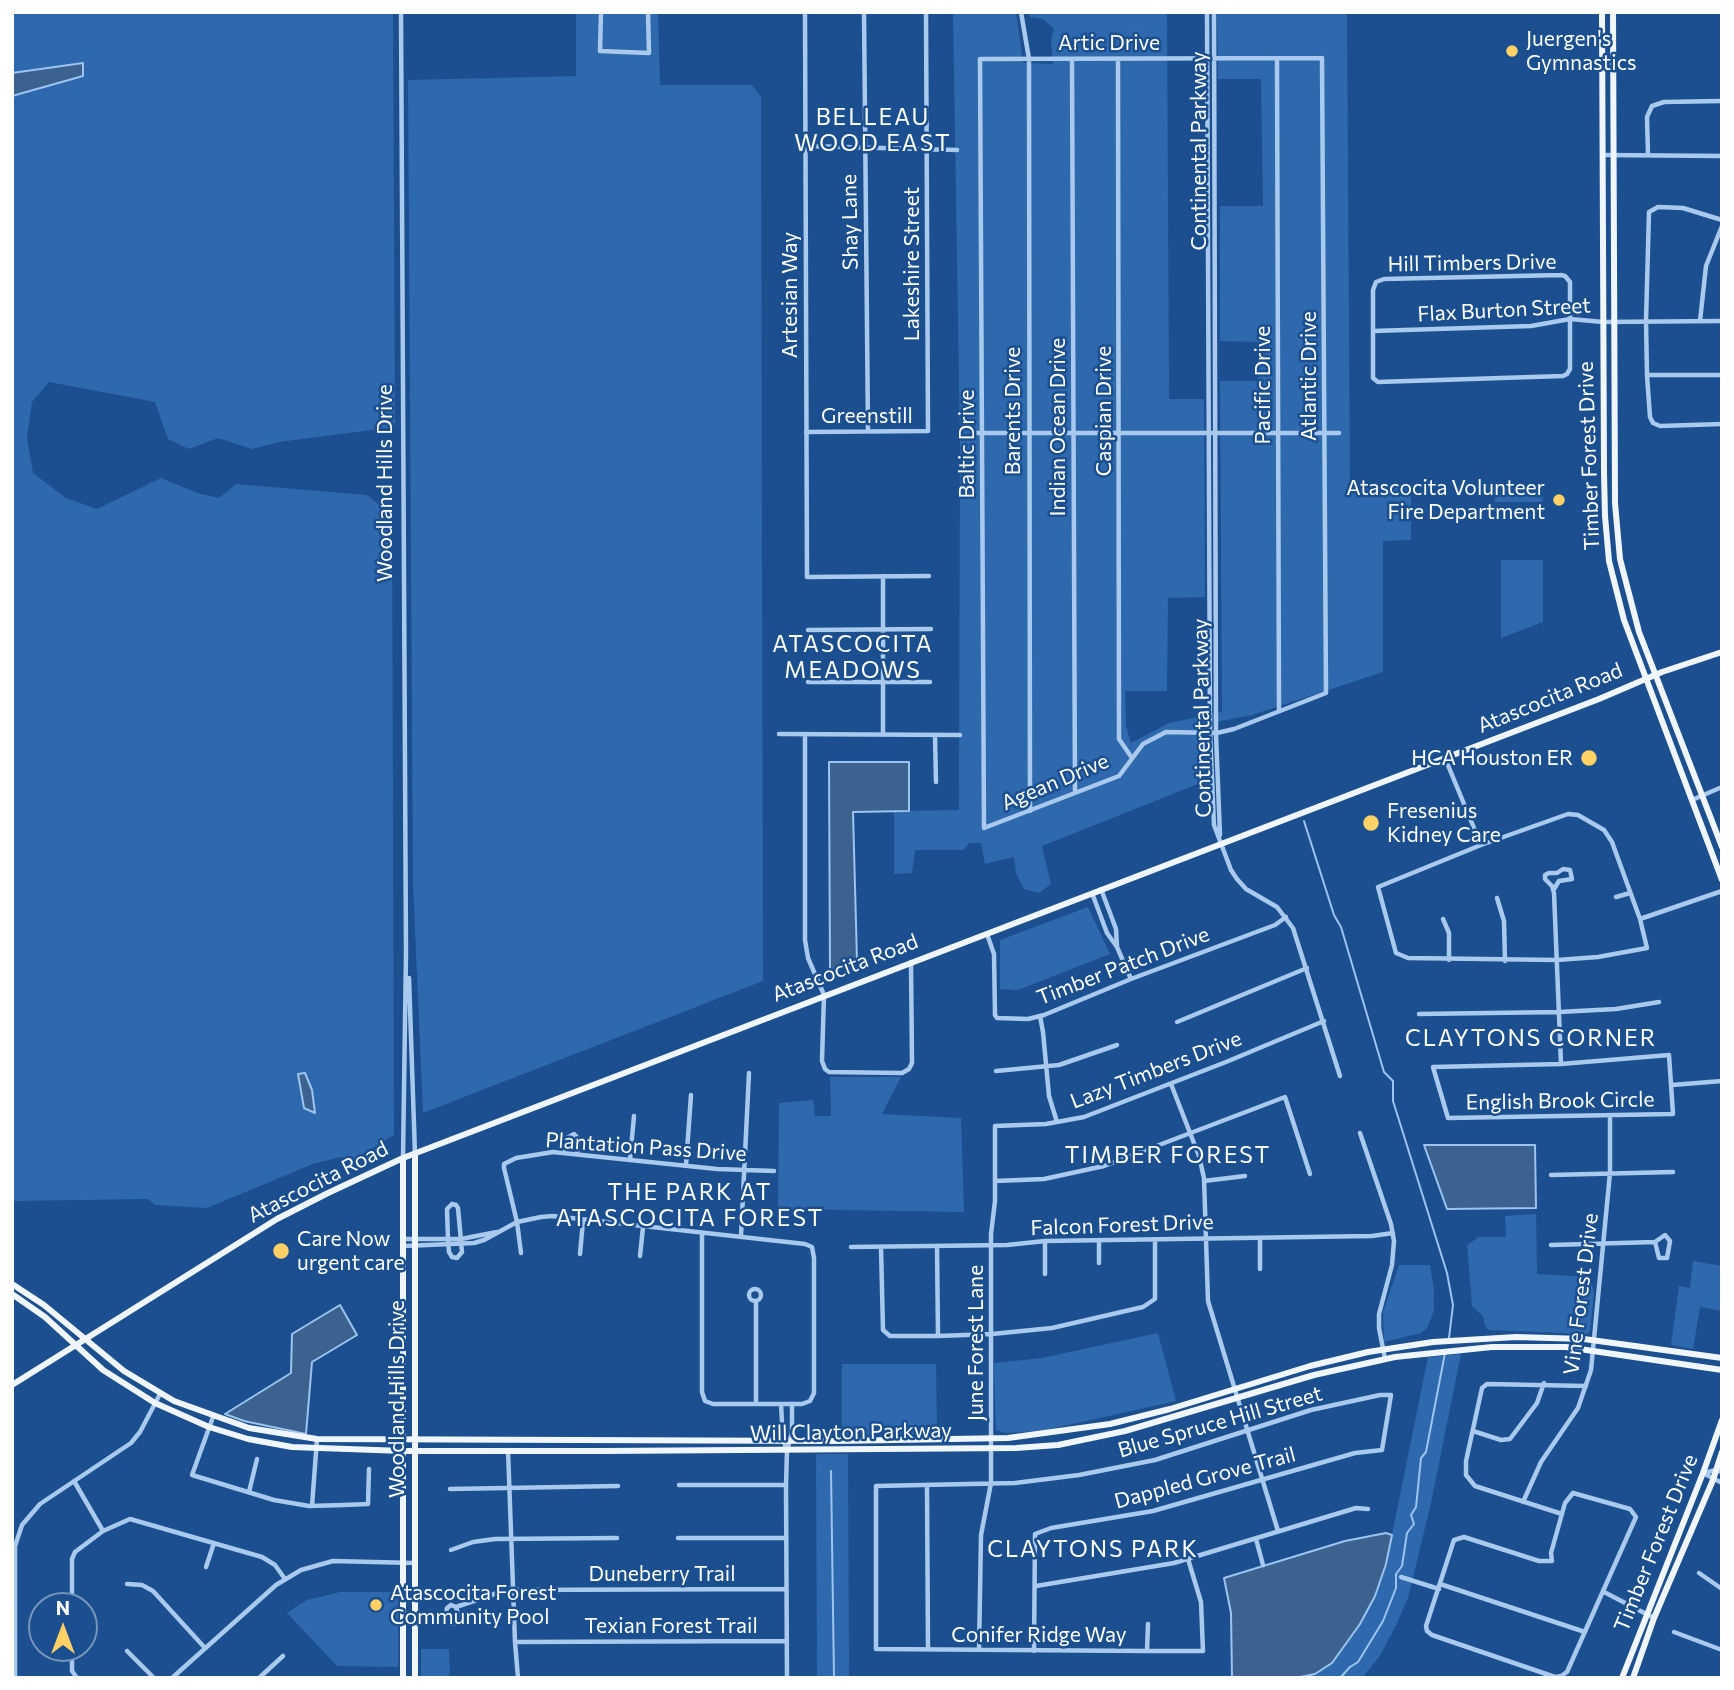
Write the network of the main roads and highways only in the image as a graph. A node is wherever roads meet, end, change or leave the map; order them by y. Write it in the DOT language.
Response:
graph roads {
  1 [pos="1602,12"];
  2 [pos="1613,12"];
  3 [pos="1602,22"];
  4 [pos="1613,22"];
  5 [pos="1602,66"];
  6 [pos="1613,66"];
  7 [pos="1614,242"];
  8 [pos="1603,243"];
  9 [pos="1722,652"];
  10 [pos="1656,674"];
  11 [pos="1646,678"];
  12 [pos="1722,847"];
  13 [pos="1722,880"];
  14 [pos="415,1154"];
  15 [pos="403,1158"];
  16 [pos="12,1284"];
  17 [pos="12,1294"];
  18 [pos="403,1335"];
  19 [pos="1494,1337"];
  20 [pos="415,1338"];
  21 [pos="85,1340"];
  22 [pos="76,1346"];
  23 [pos="1495,1347"];
  24 [pos="1722,1358"];
  25 [pos="1302,1368"];
  26 [pos="1722,1370"];
  27 [pos="1305,1377"];
  28 [pos="12,1385"];
  29 [pos="1158,1412"];
  30 [pos="1161,1420"];
  31 [pos="1722,1420"];
  32 [pos="1070,1431"];
  33 [pos="403,1439"];
  34 [pos="414,1439"];
  35 [pos="605,1440"];
  36 [pos="698,1440"];
  37 [pos="906,1440"];
  38 [pos="1073,1442"];
  39 [pos="906,1449"];
  40 [pos="698,1450"];
  41 [pos="403,1451"];
  42 [pos="414,1451"];
  43 [pos="605,1451"];
  44 [pos="1722,1452"];
  45 [pos="1719,1471"];
  46 [pos="1651,1616"];
  47 [pos="403,1678"];
  48 [pos="415,1678"];
  49 [pos="1622,1678"];
  50 [pos="1633,1678"];
  1 -- 3 [label="main road, Timber Forest Drive"];
  2 -- 4 [label="main road, Timber Forest Drive"];
  3 -- 4 [label="main road"];
  3 -- 5 [label="main road, Timber Forest Drive"];
  4 -- 6 [label="main road, Timber Forest Drive"];
  5 -- 6 [label="main road"];
  5 -- 8 [label="main road, Timber Forest Drive"];
  6 -- 7 [label="main road, Timber Forest Drive"];
  7 -- 8 [label="main road"];
  7 -- 10 [label="main road, Timber Forest Drive"];
  8 -- 11 [label="main road, Timber Forest Drive"];
  9 -- 10 [label="main road, Atascocita Road"];
  10 -- 11 [label="main road, Atascocita Road"];
  10 -- 12 [label="main road, Timber Forest Drive"];
  11 -- 13 [label="main road, Timber Forest Drive"];
  11 -- 14 [label="main road, Atascocita Road"];
  14 -- 15 [label="main road, Atascocita Road"];
  14 -- 20 [label="main road, Woodland Hills Drive"];
  15 -- 18 [label="main road, Woodland Hills Drive"];
  15 -- 21 [label="main road, Atascocita Road"];
  16 -- 21 [label="main road, Will Clayton Parkway"];
  17 -- 22 [label="main road, Will Clayton Parkway"];
  18 -- 20 [label="main road"];
  18 -- 33 [label="main road, Woodland Hills Drive"];
  19 -- 23 [label="main road"];
  19 -- 24 [label="main road, Will Clayton Parkway"];
  19 -- 25 [label="main road, Will Clayton Parkway"];
  20 -- 34 [label="main road, Woodland Hills Drive"];
  21 -- 22 [label="main road, Atascocita Road"];
  21 -- 33 [label="main road, Will Clayton Parkway"];
  22 -- 28 [label="main road, Atascocita Road"];
  22 -- 41 [label="main road, Will Clayton Parkway"];
  23 -- 26 [label="main road, Will Clayton Parkway"];
  23 -- 27 [label="main road, Will Clayton Parkway"];
  25 -- 27 [label="main road"];
  25 -- 29 [label="main road, Will Clayton Parkway"];
  27 -- 30 [label="main road, Will Clayton Parkway"];
  29 -- 30 [label="main road"];
  29 -- 32 [label="main road, Will Clayton Parkway"];
  30 -- 38 [label="main road, Will Clayton Parkway"];
  31 -- 46 [label="main road, Timber Forest Drive"];
  32 -- 37 [label="main road, Will Clayton Parkway"];
  32 -- 38 [label="main road"];
  33 -- 34 [label="main road, Will Clayton Parkway"];
  33 -- 41 [label="main road, Woodland Hills Drive"];
  34 -- 35 [label="main road, Will Clayton Parkway"];
  34 -- 42 [label="main road, Woodland Hills Drive"];
  35 -- 36 [label="main road, Will Clayton Parkway"];
  35 -- 43 [label="main road"];
  36 -- 37 [label="main road, Will Clayton Parkway"];
  36 -- 40 [label="main road"];
  37 -- 39 [label="main road"];
  38 -- 39 [label="main road, Will Clayton Parkway"];
  39 -- 40 [label="main road, Will Clayton Parkway"];
  40 -- 43 [label="main road, Will Clayton Parkway"];
  41 -- 42 [label="main road, Will Clayton Parkway"];
  41 -- 47 [label="main road, Woodland Hills Drive"];
  42 -- 43 [label="main road, Will Clayton Parkway"];
  42 -- 48 [label="main road, Woodland Hills Drive"];
  44 -- 45 [label="main road, Timber Forest Drive"];
  45 -- 46 [label="main road, Timber Forest Drive"];
  46 -- 49 [label="main road, Timber Forest Drive"];
  46 -- 50 [label="main road, Timber Forest Drive"];
}
